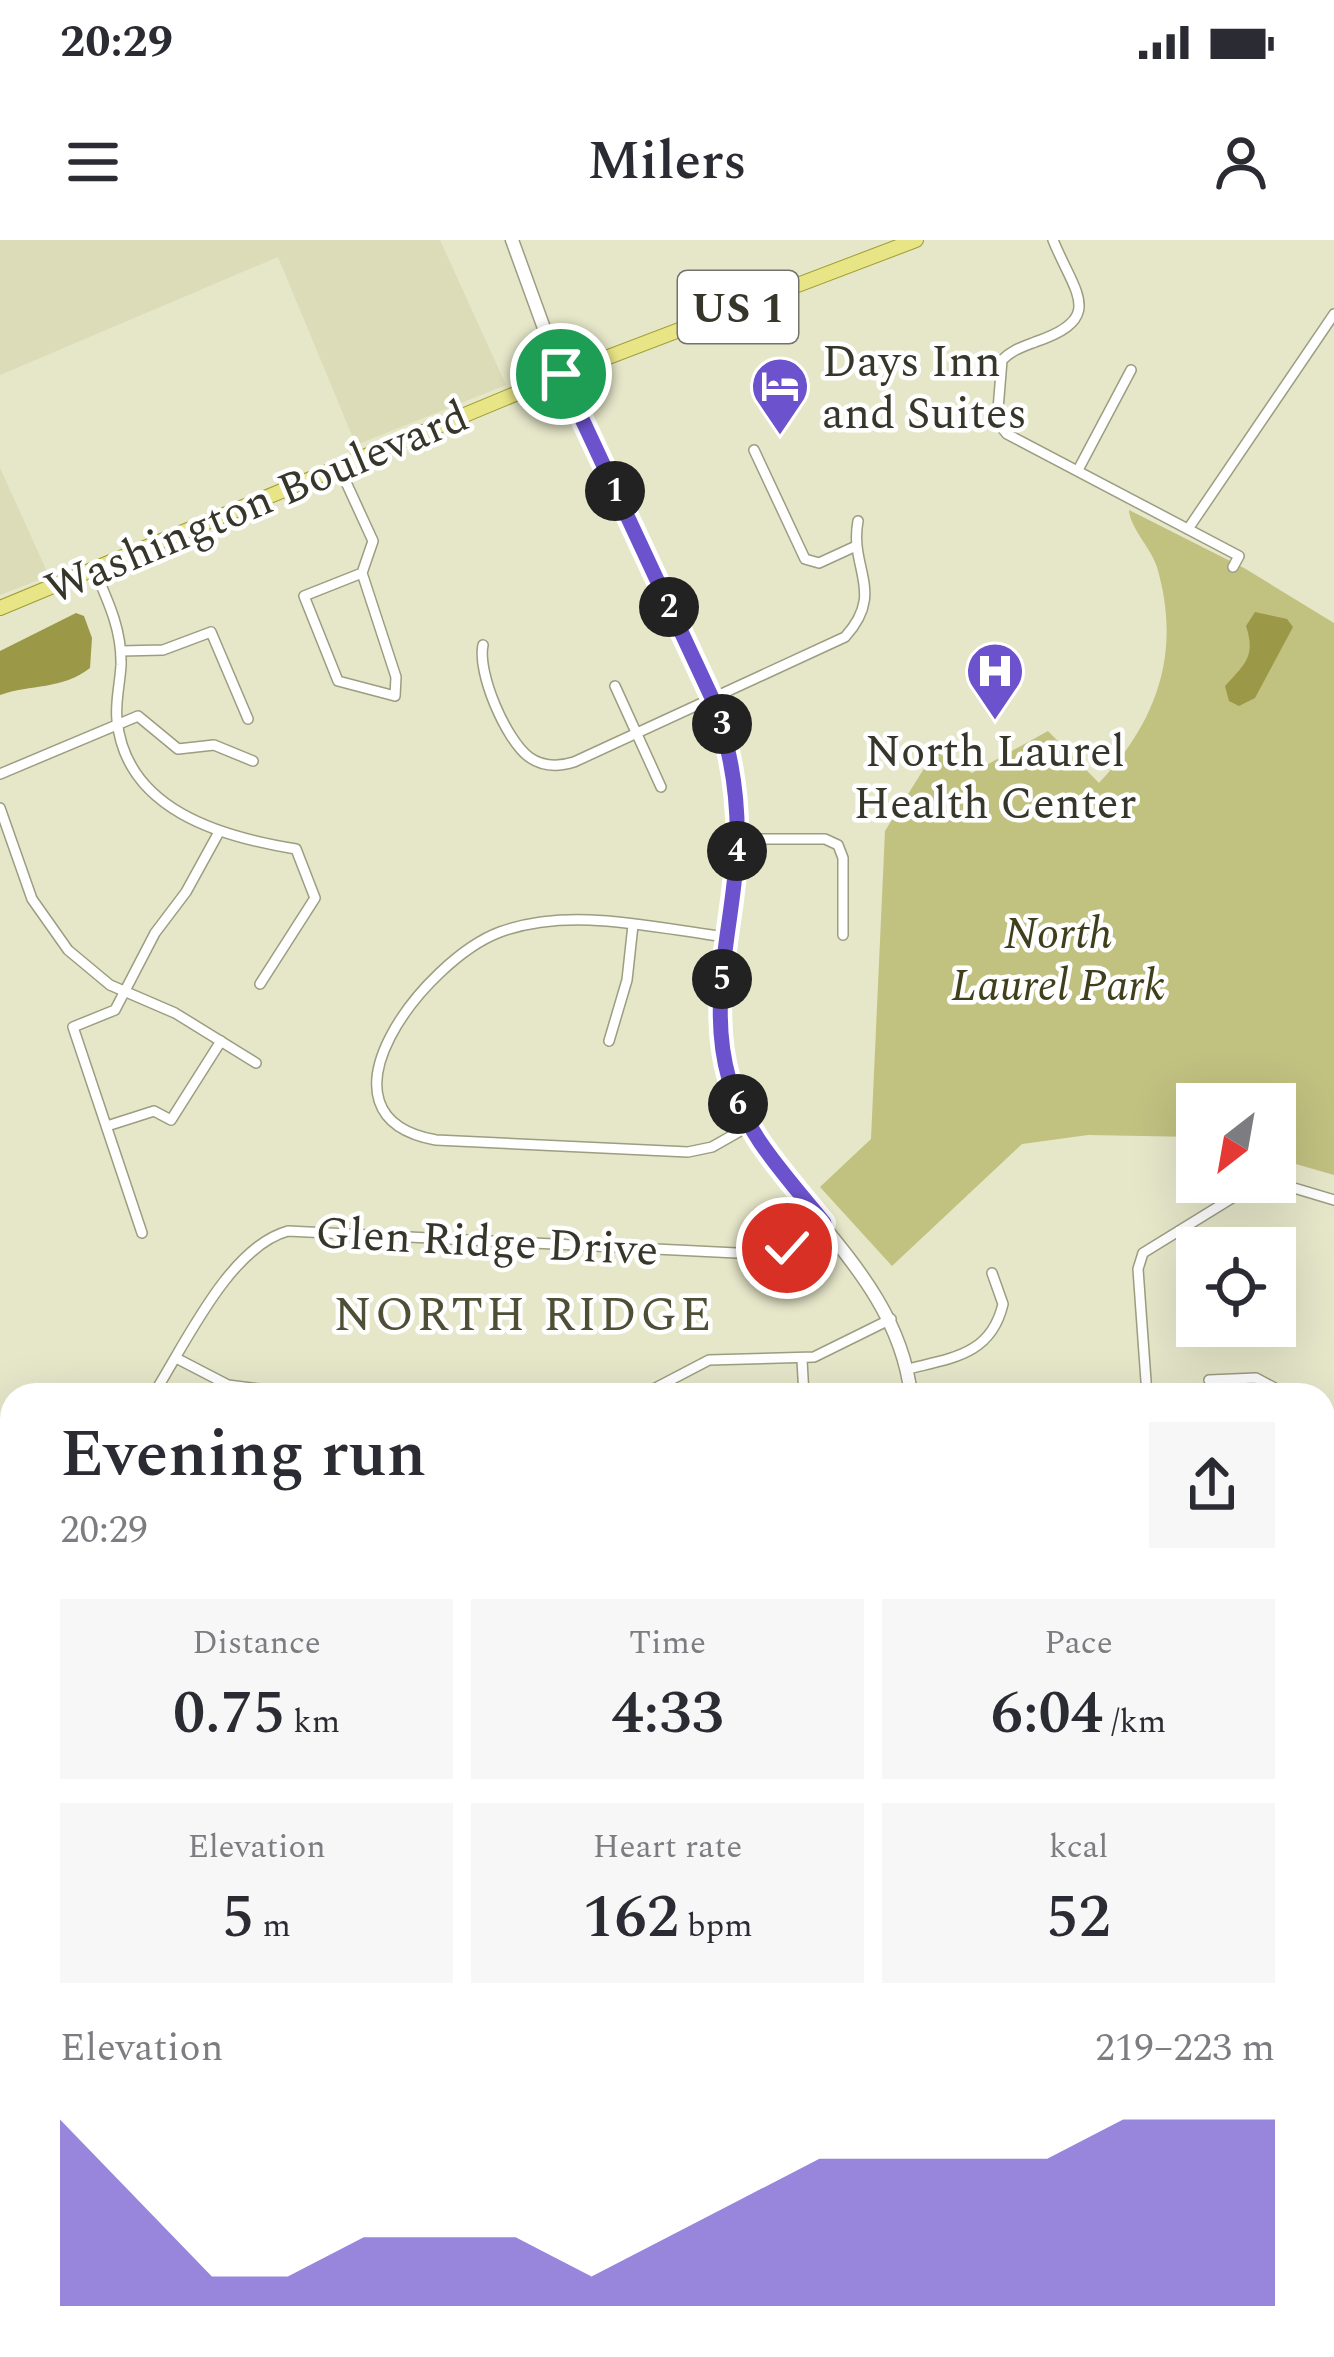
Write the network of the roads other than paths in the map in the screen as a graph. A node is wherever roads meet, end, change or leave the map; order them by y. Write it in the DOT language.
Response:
graph roads {
  1 [pos="512,240"];
  2 [pos="916,240"];
  3 [pos="1053,240"];
  4 [pos="888,245"];
  5 [pos="1334,314"];
  6 [pos="1131,370"];
  7 [pos="561,374"];
  8 [pos="754,450"];
  9 [pos="338,465"];
  10 [pos="1078,470"];
  11 [pos="858,521"];
  12 [pos="1188,529"];
  13 [pos="856,546"];
  14 [pos="1233,567"];
  15 [pos="94,569"];
  16 [pos="362,573"];
  17 [pos="0,608"];
  18 [pos="483,645"];
  19 [pos="121,651"];
  20 [pos="615,686"];
  21 [pos="712,698"];
  22 [pos="248,719"];
  23 [pos="117,723"];
  24 [pos="636,733"];
  25 [pos="253,761"];
  26 [pos="0,774"];
  27 [pos="661,787"];
  28 [pos="0,808"];
  29 [pos="219,832"];
  30 [pos="737,839"];
  31 [pos="633,925"];
  32 [pos="843,935"];
  33 [pos="726,937"];
  34 [pos="260,984"];
  35 [pos="125,992"];
  36 [pos="221,1041"];
  37 [pos="609,1041"];
  38 [pos="256,1063"];
  39 [pos="107,1126"];
  40 [pos="749,1126"];
  41 [pos="1296,1189"];
  42 [pos="1334,1200"];
  43 [pos="1225,1203"];
  44 [pos="824,1223"];
  45 [pos="142,1233"];
  46 [pos="992,1274"];
  47 [pos="891,1318"];
  48 [pos="176,1358"];
  49 [pos="802,1360"];
  50 [pos="908,1370"];
  51 [pos="1209,1380"];
  52 [pos="160,1383"];
  53 [pos="224,1383"];
  54 [pos="665,1383"];
  55 [pos="803,1383"];
  56 [pos="910,1383"];
  57 [pos="1146,1383"];
  58 [pos="1265,1383"];
  1 -- 7 [label="street"];
  2 -- 4 [label="main road, Washington Boulevard / US 1"];
  3 -- 10 [label="street"];
  4 -- 7 [label="main road, Washington Boulevard / US 1"];
  5 -- 12 [label="street"];
  6 -- 10 [label="street"];
  7 -- 9 [label="main road, Washington Boulevard / US 1"];
  7 -- 21 [label="street"];
  8 -- 13 [label="street"];
  9 -- 15 [label="main road, Washington Boulevard / US 1"];
  9 -- 16 [label="street"];
  10 -- 12 [label="street"];
  11 -- 13 [label="street"];
  12 -- 14 [label="street"];
  13 -- 21 [label="street"];
  15 -- 17 [label="main road, Washington Boulevard / US 1"];
  15 -- 19 [label="street"];
  16 -- 16 [label="street"];
  18 -- 24 [label="street"];
  19 -- 22 [label="street"];
  19 -- 23 [label="street"];
  20 -- 24 [label="street"];
  21 -- 24 [label="street"];
  21 -- 30 [label="street"];
  23 -- 25 [label="street"];
  23 -- 26 [label="street"];
  23 -- 29 [label="street"];
  24 -- 27 [label="street"];
  28 -- 35 [label="street"];
  29 -- 34 [label="street"];
  29 -- 35 [label="street"];
  30 -- 32 [label="street"];
  30 -- 33 [label="street"];
  31 -- 33 [label="street"];
  31 -- 37 [label="street"];
  31 -- 40 [label="street"];
  33 -- 40 [label="street"];
  35 -- 36 [label="street"];
  35 -- 39 [label="street"];
  36 -- 38 [label="street"];
  36 -- 39 [label="street"];
  39 -- 45 [label="street"];
  40 -- 44 [label="street"];
  41 -- 42 [label="street"];
  43 -- 57 [label="street"];
  44 -- 47 [label="street"];
  44 -- 48 [label="street, Glen Ridge Drive"];
  46 -- 50 [label="street"];
  47 -- 49 [label="street"];
  47 -- 50 [label="street"];
  48 -- 52 [label="street, Glen Ridge Drive"];
  48 -- 53 [label="street"];
  49 -- 54 [label="street"];
  49 -- 55 [label="street"];
  50 -- 56 [label="street"];
  51 -- 58 [label="street"];
}
